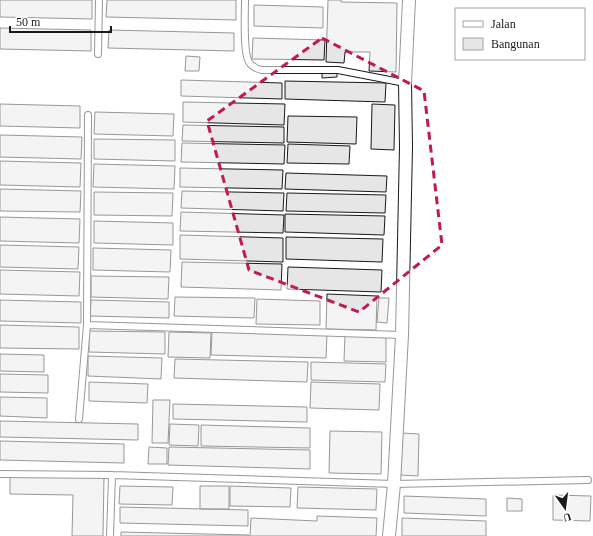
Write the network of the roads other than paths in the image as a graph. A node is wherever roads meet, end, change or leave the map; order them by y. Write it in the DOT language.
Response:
graph roads {
  1 [pos="99,0"];
  2 [pos="245,0"];
  3 [pos="408,0"];
  4 [pos="98,54"];
  5 [pos="405,83"];
  6 [pos="88,115"];
  7 [pos="87,325"];
  8 [pos="402,335"];
  9 [pos="79,420"];
  10 [pos="0,474"];
  11 [pos="112,475"];
  12 [pos="588,480"];
  13 [pos="394,484"];
  14 [pos="110,536"];
  15 [pos="389,536"];
  1 -- 4 [label="lane"];
  2 -- 5 [label="lane"];
  3 -- 5 [label="street"];
  5 -- 8 [label="street"];
  6 -- 7 [label="lane"];
  7 -- 8 [label="lane"];
  7 -- 9 [label="lane"];
  8 -- 13 [label="street"];
  10 -- 11 [label="lane"];
  11 -- 13 [label="lane"];
  11 -- 14 [label="lane"];
  12 -- 13 [label="lane"];
  13 -- 15 [label="street"];
}
